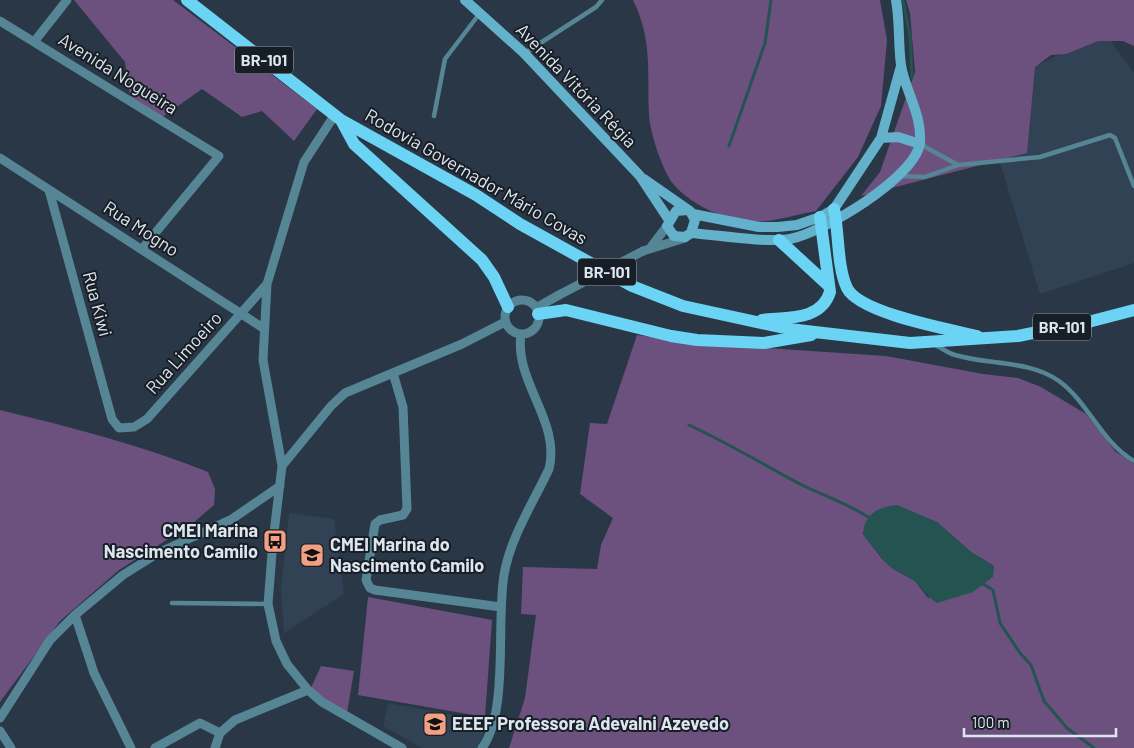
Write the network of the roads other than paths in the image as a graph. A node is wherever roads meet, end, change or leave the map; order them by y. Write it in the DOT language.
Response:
graph roads {
  1 [pos="67,0"];
  2 [pos="187,0"];
  3 [pos="465,0"];
  4 [pos="602,0"];
  5 [pos="896,0"];
  6 [pos="477,7"];
  7 [pos="0,21"];
  8 [pos="34,42"];
  9 [pos="524,53"];
  10 [pos="901,66"];
  11 [pos="434,116"];
  12 [pos="338,118"];
  13 [pos="881,138"];
  14 [pos="920,144"];
  15 [pos="0,158"];
  16 [pos="958,164"];
  17 [pos="640,176"];
  18 [pos="898,176"];
  19 [pos="1134,186"];
  20 [pos="49,190"];
  21 [pos="690,212"];
  22 [pos="836,215"];
  23 [pos="668,223"];
  24 [pos="821,223"];
  25 [pos="688,235"];
  26 [pos="779,240"];
  27 [pos="142,249"];
  28 [pos="647,249"];
  29 [pos="267,284"];
  30 [pos="829,286"];
  31 [pos="508,307"];
  32 [pos="1134,310"];
  33 [pos="537,311"];
  34 [pos="241,315"];
  35 [pos="750,321"];
  36 [pos="505,322"];
  37 [pos="264,328"];
  38 [pos="817,333"];
  39 [pos="521,334"];
  40 [pos="989,339"];
  41 [pos="932,343"];
  42 [pos="393,373"];
  43 [pos="116,426"];
  44 [pos="1134,461"];
  45 [pos="282,466"];
  46 [pos="280,486"];
  47 [pos="172,603"];
  48 [pos="268,604"];
  49 [pos="501,607"];
  50 [pos="75,614"];
  51 [pos="308,690"];
  52 [pos="0,718"];
  53 [pos="0,731"];
  54 [pos="220,733"];
  55 [pos="11,748"];
  56 [pos="131,748"];
  57 [pos="155,748"];
  58 [pos="215,748"];
  59 [pos="402,748"];
  60 [pos="482,748"];
  1 -- 8 [label="street"];
  2 -- 12 [label="main road, Rodovia Governador Mário Covas / BR-101"];
  3 -- 6 [label="street, Avenida Vitória Régia"];
  4 -- 9 [label="lane"];
  5 -- 10 [label="street"];
  6 -- 9 [label="street, Avenida Vitória Régia"];
  6 -- 11 [label="lane"];
  7 -- 8 [label="street, Avenida Nogueira"];
  8 -- 27 [label="street, Avenida Nogueira"];
  9 -- 17 [label="street, Avenida Vitória Régia"];
  10 -- 13 [label="street"];
  10 -- 14 [label="street"];
  12 -- 29 [label="street"];
  12 -- 31 [label="main road"];
  12 -- 35 [label="main road, Rodovia Governador Mário Covas / BR-101"];
  13 -- 14 [label="street"];
  13 -- 22 [label="street"];
  14 -- 16 [label="lane"];
  14 -- 18 [label="street"];
  15 -- 20 [label="street, Rua Mogno"];
  16 -- 18 [label="lane"];
  16 -- 19 [label="lane"];
  17 -- 21 [label="street, Avenida Vitória Régia"];
  17 -- 23 [label="street, Avenida Vitória Régia"];
  18 -- 22 [label="street"];
  20 -- 27 [label="street, Rua Mogno"];
  20 -- 43 [label="street, Rua Kiwi"];
  21 -- 23 [label="street"];
  21 -- 24 [label="street"];
  21 -- 25 [label="street"];
  22 -- 24 [label="street"];
  22 -- 40 [label="main road"];
  23 -- 25 [label="street"];
  23 -- 28 [label="street"];
  24 -- 26 [label="street"];
  24 -- 30 [label="main road"];
  25 -- 26 [label="street"];
  25 -- 28 [label="street"];
  26 -- 30 [label="main road"];
  27 -- 34 [label="street, Rua Mogno"];
  28 -- 33 [label="street, bridge"];
  29 -- 34 [label="street, Rua Limoeiro"];
  29 -- 37 [label="street"];
  30 -- 35 [label="main road"];
  31 -- 33 [label="street"];
  31 -- 36 [label="street"];
  32 -- 40 [label="main road, Rodovia Governador Mário Covas / BR-101"];
  33 -- 38 [label="main road"];
  33 -- 39 [label="street"];
  34 -- 37 [label="street, Rua Mogno"];
  34 -- 43 [label="street, Rua Limoeiro"];
  35 -- 38 [label="main road, Rodovia Governador Mário Covas / BR-101"];
  36 -- 39 [label="street"];
  36 -- 42 [label="street"];
  37 -- 45 [label="street"];
  38 -- 41 [label="main road, Rodovia Governador Mário Covas / BR-101"];
  39 -- 49 [label="street"];
  40 -- 41 [label="main road, Rodovia Governador Mário Covas / BR-101"];
  41 -- 44 [label="lane"];
  42 -- 45 [label="street"];
  42 -- 49 [label="street"];
  45 -- 46 [label="street"];
  46 -- 48 [label="street"];
  46 -- 50 [label="street"];
  47 -- 48 [label="lane"];
  48 -- 51 [label="street"];
  49 -- 60 [label="street"];
  50 -- 52 [label="street"];
  50 -- 56 [label="street"];
  51 -- 54 [label="street"];
  51 -- 59 [label="street"];
  53 -- 55 [label="street"];
  54 -- 57 [label="street"];
  54 -- 58 [label="street"];
}
